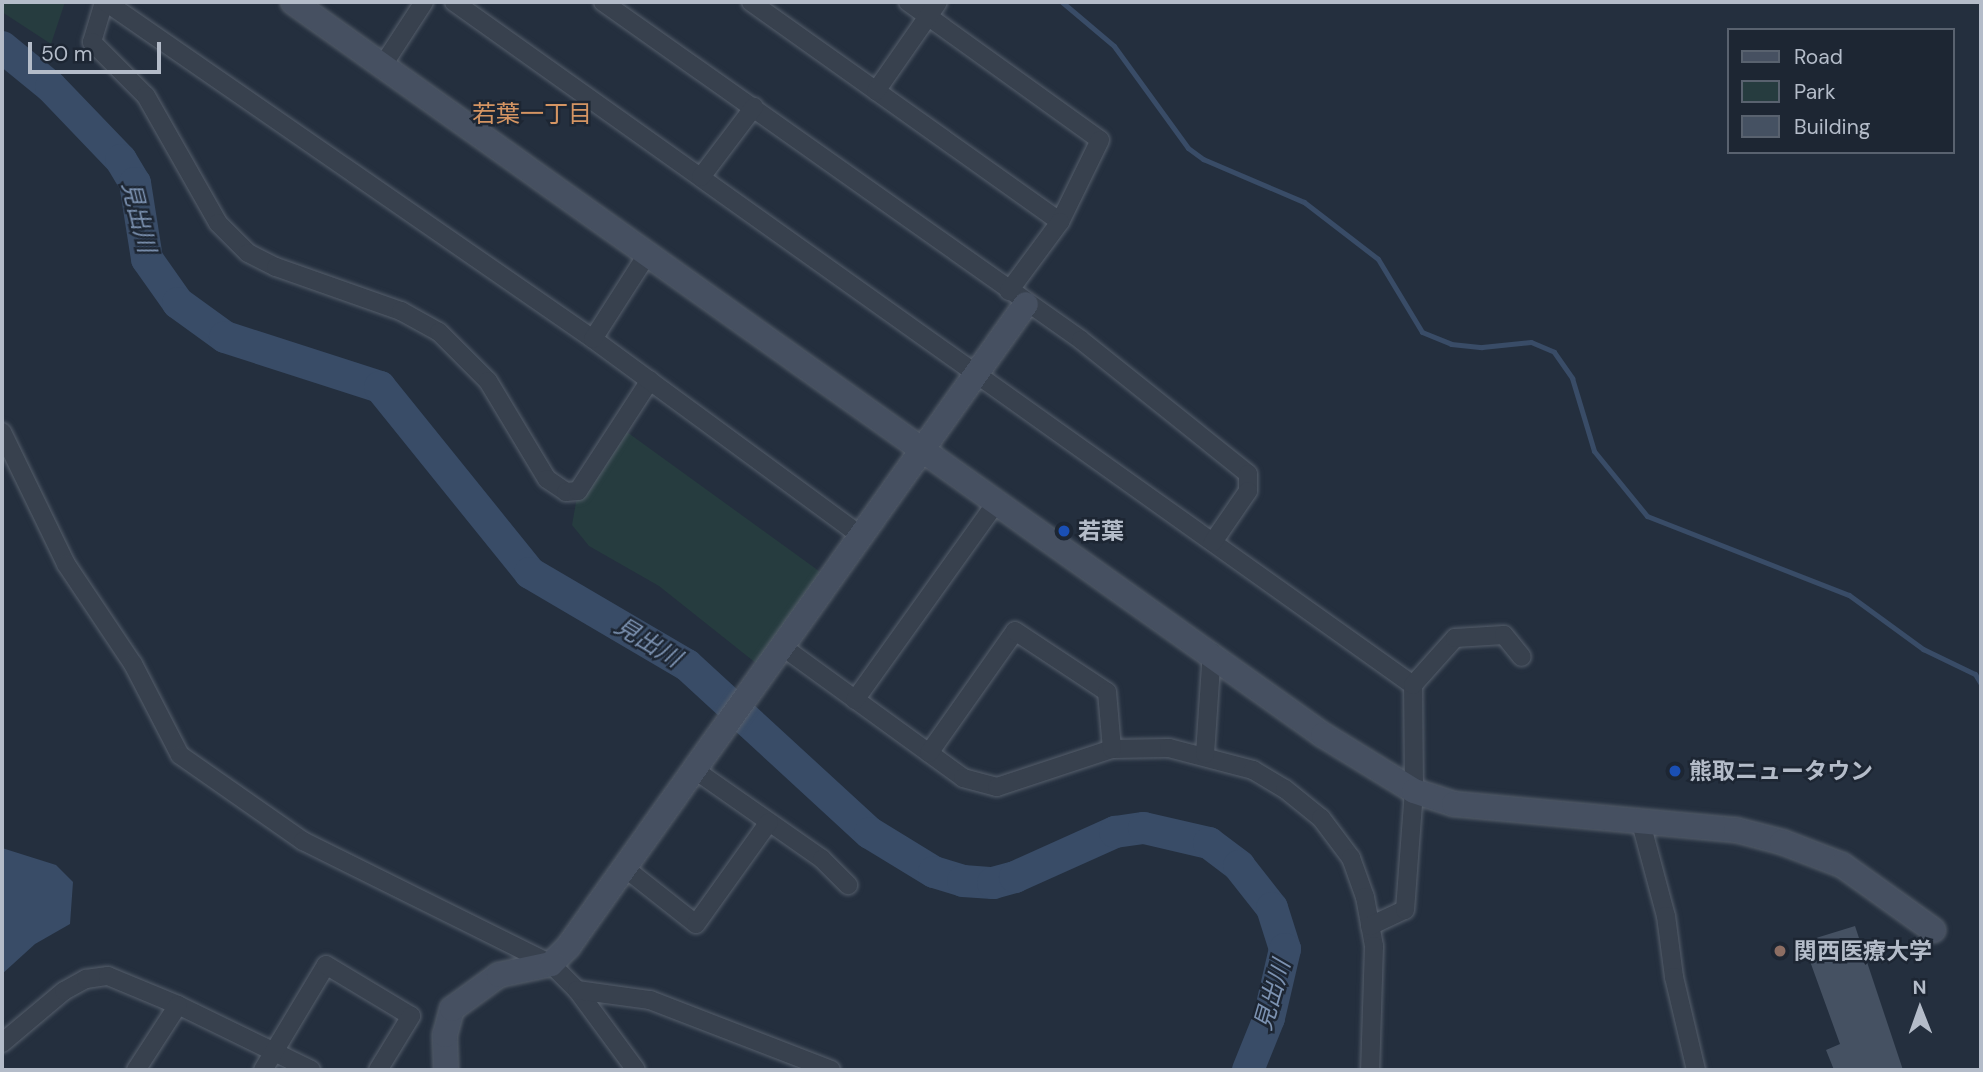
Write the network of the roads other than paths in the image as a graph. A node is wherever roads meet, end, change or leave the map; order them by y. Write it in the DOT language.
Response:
graph roads {
  1 [pos="105,2"];
  2 [pos="293,2"];
  3 [pos="424,2"];
  4 [pos="454,2"];
  5 [pos="603,2"];
  6 [pos="751,2"];
  7 [pos="908,2"];
  8 [pos="933,8"];
  9 [pos="383,65"];
  10 [pos="876,91"];
  11 [pos="754,107"];
  12 [pos="701,177"];
  13 [pos="1060,222"];
  14 [pos="648,253"];
  15 [pos="1017,298"];
  16 [pos="593,339"];
  17 [pos="975,372"];
  18 [pos="650,380"];
  19 [pos="2,432"];
  20 [pos="921,449"];
  21 [pos="997,502"];
  22 [pos="860,535"];
  23 [pos="1213,542"];
  24 [pos="783,647"];
  25 [pos="1212,652"];
  26 [pos="1522,657"];
  27 [pos="1413,685"];
  28 [pos="855,700"];
  29 [pos="1112,749"];
  30 [pos="929,753"];
  31 [pos="1205,754"];
  32 [pos="695,769"];
  33 [pos="1414,791"];
  34 [pos="769,822"];
  35 [pos="1641,822"];
  36 [pos="625,868"];
  37 [pos="848,885"];
  38 [pos="1370,926"];
  39 [pos="1934,930"];
  40 [pos="551,964"];
  41 [pos="577,990"];
  42 [pos="178,1005"];
  43 [pos="2,1043"];
  44 [pos="275,1053"];
  45 [pos="1368,1069"];
  46 [pos="136,1070"];
  47 [pos="263,1070"];
  48 [pos="311,1070"];
  49 [pos="378,1070"];
  50 [pos="446,1070"];
  51 [pos="636,1070"];
  52 [pos="831,1070"];
  53 [pos="1696,1070"];
  1 -- 16 [label="street"];
  1 -- 18 [label="street"];
  2 -- 9 [label="street"];
  3 -- 9 [label="street"];
  4 -- 12 [label="street"];
  5 -- 11 [label="street"];
  6 -- 10 [label="street"];
  7 -- 8 [label="street"];
  8 -- 10 [label="street"];
  8 -- 13 [label="street"];
  9 -- 14 [label="street"];
  10 -- 13 [label="street"];
  11 -- 12 [label="street"];
  11 -- 15 [label="street"];
  12 -- 17 [label="street"];
  13 -- 15 [label="street"];
  14 -- 16 [label="street"];
  14 -- 20 [label="street"];
  15 -- 17 [label="street"];
  15 -- 23 [label="street"];
  16 -- 18 [label="street"];
  17 -- 20 [label="street"];
  17 -- 23 [label="street"];
  18 -- 22 [label="street"];
  19 -- 40 [label="street"];
  20 -- 21 [label="street"];
  20 -- 22 [label="street"];
  21 -- 25 [label="street"];
  21 -- 28 [label="street"];
  22 -- 24 [label="street"];
  23 -- 27 [label="street"];
  24 -- 28 [label="street"];
  24 -- 32 [label="street"];
  25 -- 31 [label="street"];
  25 -- 33 [label="street"];
  26 -- 27 [label="street"];
  27 -- 33 [label="street"];
  28 -- 30 [label="street"];
  29 -- 30 [label="street"];
  29 -- 30 [label="street"];
  29 -- 31 [label="street"];
  31 -- 38 [label="street"];
  32 -- 34 [label="street"];
  32 -- 36 [label="street"];
  33 -- 35 [label="street"];
  33 -- 38 [label="street"];
  34 -- 36 [label="street"];
  34 -- 37 [label="street"];
  35 -- 39 [label="street"];
  35 -- 53 [label="street"];
  36 -- 40 [label="street"];
  38 -- 45 [label="street"];
  40 -- 41 [label="street"];
  40 -- 50 [label="street"];
  41 -- 51 [label="street"];
  41 -- 52 [label="street"];
  42 -- 43 [label="street"];
  42 -- 44 [label="street"];
  42 -- 46 [label="street"];
  44 -- 47 [label="street"];
  44 -- 48 [label="street"];
  44 -- 49 [label="street"];
}
